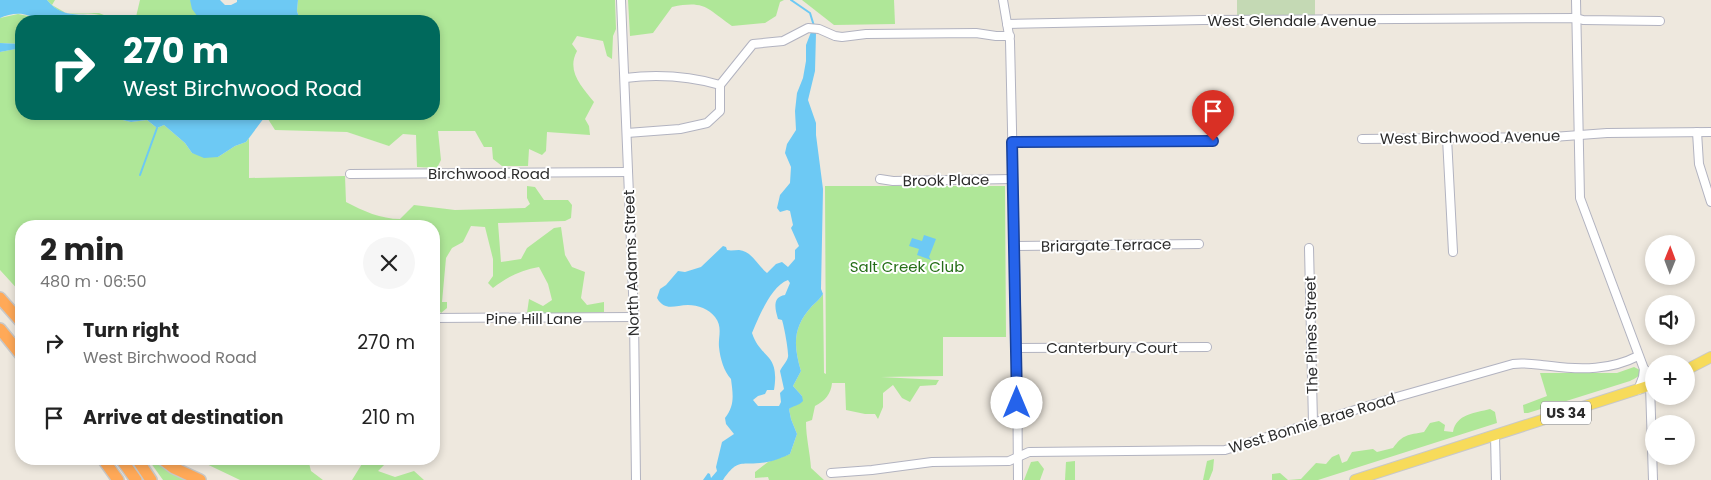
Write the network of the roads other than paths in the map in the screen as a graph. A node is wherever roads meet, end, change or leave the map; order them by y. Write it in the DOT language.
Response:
graph roads {
  1 [pos="621,0"];
  2 [pos="1004,0"];
  3 [pos="1576,0"];
  4 [pos="1576,18"];
  5 [pos="1660,20"];
  6 [pos="1007,24"];
  7 [pos="1010,36"];
  8 [pos="625,78"];
  9 [pos="720,85"];
  10 [pos="1697,132"];
  11 [pos="1711,132"];
  12 [pos="627,134"];
  13 [pos="1578,135"];
  14 [pos="1447,138"];
  15 [pos="1362,139"];
  16 [pos="1213,141"];
  17 [pos="1012,142"];
  18 [pos="628,172"];
  19 [pos="350,174"];
  20 [pos="880,179"];
  21 [pos="1013,179"];
  22 [pos="1711,202"];
  23 [pos="1198,244"];
  24 [pos="1014,246"];
  25 [pos="1309,248"];
  26 [pos="1453,252"];
  27 [pos="0,298"];
  28 [pos="15,315"];
  29 [pos="634,317"];
  30 [pos="440,318"];
  31 [pos="0,320"];
  32 [pos="0,329"];
  33 [pos="15,337"];
  34 [pos="1207,347"];
  35 [pos="15,348"];
  36 [pos="1017,348"];
  37 [pos="1638,356"];
  38 [pos="1711,357"];
  39 [pos="1695,365"];
  40 [pos="1644,369"];
  41 [pos="1645,386"];
  42 [pos="1638,390"];
  43 [pos="1653,405"];
  44 [pos="1313,423"];
  45 [pos="1495,435"];
  46 [pos="1018,458"];
  47 [pos="108,465"];
  48 [pos="125,465"];
  49 [pos="140,465"];
  50 [pos="170,465"];
  51 [pos="831,473"];
  52 [pos="1374,477"];
  53 [pos="118,480"];
  54 [pos="136,480"];
  55 [pos="151,480"];
  56 [pos="200,480"];
  57 [pos="636,480"];
  58 [pos="1018,480"];
  59 [pos="1355,480"];
  60 [pos="1496,480"];
  61 [pos="1652,480"];
  1 -- 8 [label="street, North Adams Street"];
  2 -- 6 [label="street"];
  3 -- 4 [label="street"];
  4 -- 5 [label="street, West Glendale Avenue"];
  4 -- 6 [label="street, West Glendale Avenue"];
  4 -- 13 [label="street"];
  6 -- 7 [label="street"];
  7 -- 9 [label="street"];
  7 -- 17 [label="street"];
  8 -- 9 [label="street"];
  8 -- 12 [label="street, North Adams Street"];
  9 -- 12 [label="street"];
  10 -- 11 [label="street, West Birchwood Avenue"];
  10 -- 13 [label="street, West Birchwood Avenue"];
  10 -- 22 [label="street"];
  12 -- 18 [label="street, North Adams Street"];
  13 -- 14 [label="street, West Birchwood Avenue"];
  13 -- 37 [label="street"];
  14 -- 15 [label="street, West Birchwood Avenue"];
  14 -- 26 [label="street"];
  16 -- 17 [label="street"];
  17 -- 21 [label="street"];
  18 -- 19 [label="street, Birchwood Road"];
  18 -- 29 [label="street, North Adams Street"];
  20 -- 21 [label="street, Brook Place"];
  21 -- 24 [label="street"];
  23 -- 24 [label="street, Briargate Terrace"];
  24 -- 36 [label="street"];
  25 -- 44 [label="street, The Pines Street"];
  27 -- 28 [label="highway"];
  29 -- 30 [label="street, Pine Hill Lane"];
  29 -- 57 [label="street, North Adams Street"];
  31 -- 33 [label="highway"];
  32 -- 35 [label="highway"];
  34 -- 36 [label="street, Canterbury Court"];
  36 -- 46 [label="street"];
  37 -- 40 [label="street"];
  37 -- 44 [label="street, West Bonnie Brae Road"];
  38 -- 39 [label="main road"];
  40 -- 42 [label="street"];
  41 -- 42 [label="main road, US 34"];
  42 -- 45 [label="main road, US 34"];
  43 -- 61 [label="street"];
  44 -- 46 [label="street, West Bonnie Brae Road"];
  45 -- 52 [label="main road, US 34"];
  45 -- 60 [label="street"];
  46 -- 51 [label="street, West Bonnie Brae Road"];
  46 -- 58 [label="street"];
  47 -- 53 [label="highway"];
  48 -- 54 [label="highway"];
  49 -- 55 [label="highway"];
  50 -- 56 [label="highway"];
  52 -- 59 [label="main road, US 34"];
}
